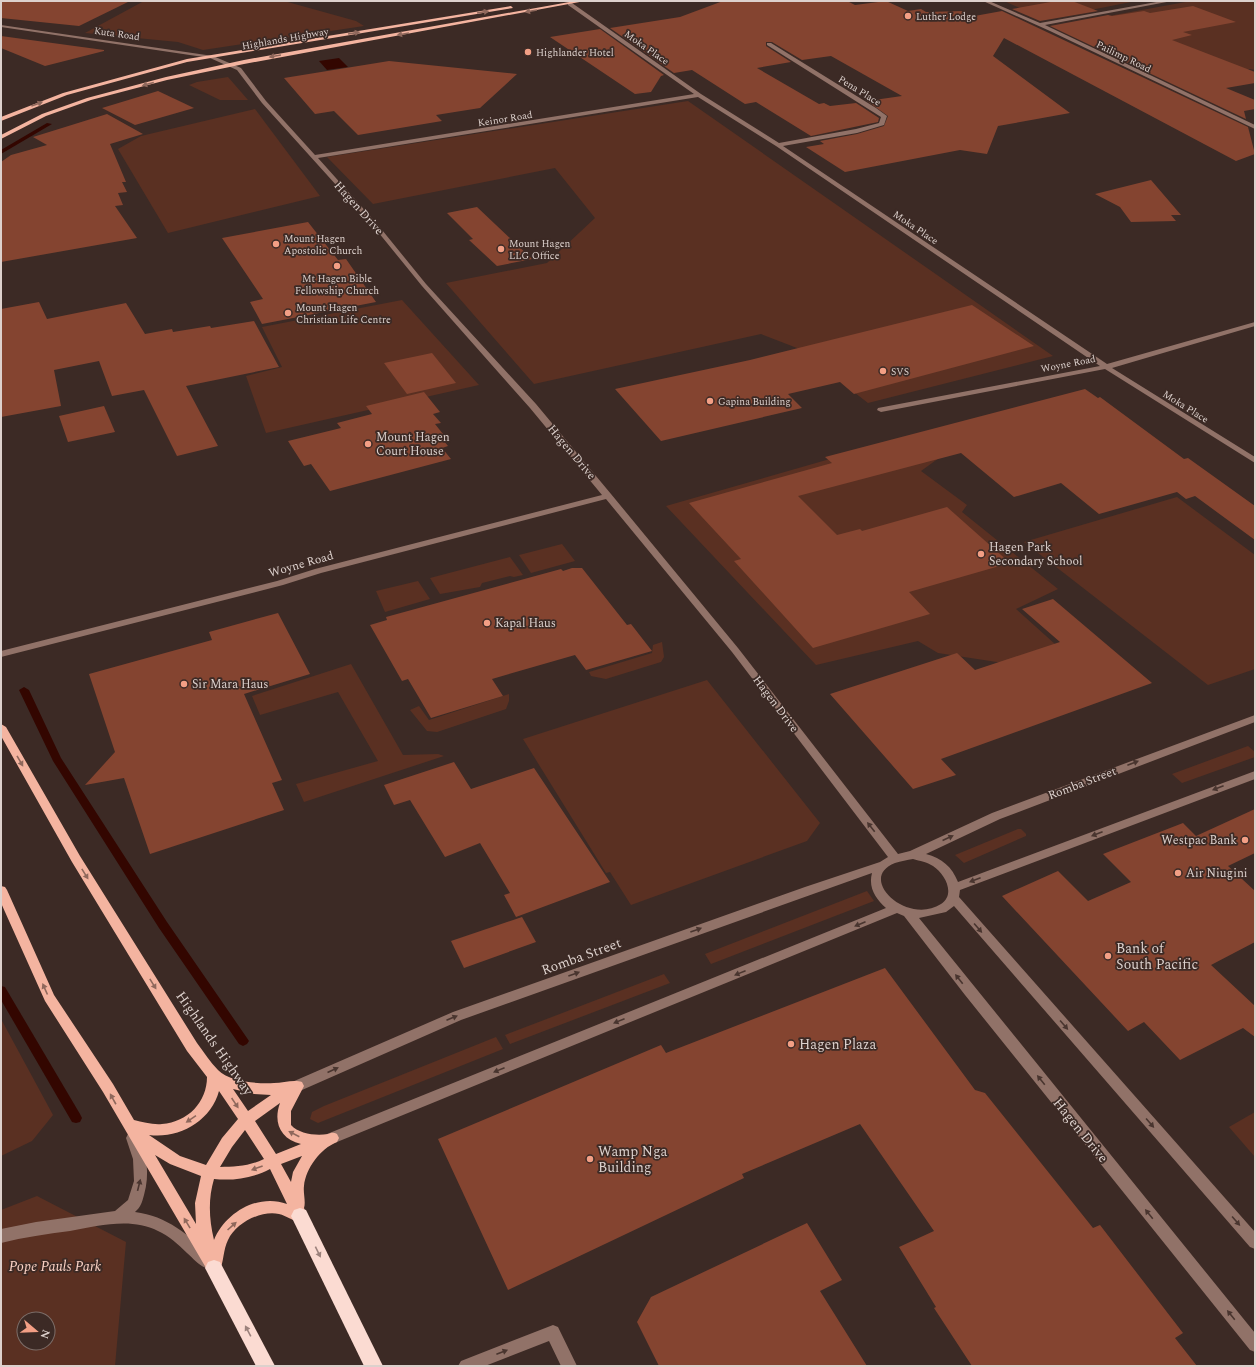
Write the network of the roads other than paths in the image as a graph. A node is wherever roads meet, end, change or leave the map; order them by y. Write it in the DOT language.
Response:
graph roads {
  1 [pos="549,1"];
  2 [pos="583,1"];
  3 [pos="985,1"];
  4 [pos="1170,1"];
  5 [pos="570,4"];
  6 [pos="1038,25"];
  7 [pos="1,26"];
  8 [pos="769,44"];
  9 [pos="211,57"];
  10 [pos="229,65"];
  11 [pos="699,95"];
  12 [pos="1,119"];
  13 [pos="1255,127"];
  14 [pos="1,137"];
  15 [pos="778,145"];
  16 [pos="314,158"];
  17 [pos="1255,324"];
  18 [pos="1106,367"];
  19 [pos="881,410"];
  20 [pos="1255,461"];
  21 [pos="608,496"];
  22 [pos="1,654"];
  23 [pos="1253,722"];
  24 [pos="1,727"];
  25 [pos="1255,775"];
  26 [pos="913,855"];
  27 [pos="894,858"];
  28 [pos="880,866"];
  29 [pos="1,890"];
  30 [pos="954,893"];
  31 [pos="902,911"];
  32 [pos="214,1075"];
  33 [pos="297,1086"];
  34 [pos="247,1121"];
  35 [pos="128,1124"];
  36 [pos="332,1138"];
  37 [pos="273,1161"];
  38 [pos="211,1171"];
  39 [pos="300,1216"];
  40 [pos="119,1217"];
  41 [pos="1,1236"];
  42 [pos="1255,1242"];
  43 [pos="214,1268"];
  44 [pos="1255,1345"];
  45 [pos="266,1366"];
  46 [pos="374,1366"];
  47 [pos="466,1366"];
  48 [pos="569,1366"];
  9 -- 1 [label="main road, Highlands Highway, one-way"];
  2 -- 5 [label="main road, Highlands Highway"];
  3 -- 6 [label="street, Pailimp Road"];
  4 -- 6 [label="street"];
  5 -- 10 [label="main road, Highlands Highway, one-way"];
  5 -- 11 [label="street, Moka Place"];
  6 -- 13 [label="street, Pailimp Road"];
  7 -- 9 [label="street, Kuta Road"];
  8 -- 15 [label="street, Pena Place"];
  9 -- 10 [label="street, Kuta Road"];
  12 -- 9 [label="main road, Highlands Highway, one-way"];
  10 -- 14 [label="main road, Highlands Highway, one-way"];
  10 -- 16 [label="street, Hagen Drive"];
  11 -- 15 [label="street, Moka Place"];
  11 -- 16 [label="street, Keinor Road"];
  15 -- 18 [label="street, Moka Place"];
  16 -- 21 [label="street, Hagen Drive"];
  17 -- 18 [label="street, Woyne Road"];
  18 -- 19 [label="street, Woyne Road"];
  18 -- 20 [label="street, Moka Place"];
  21 -- 22 [label="street, Woyne Road"];
  27 -- 21 [label="street, Hagen Drive, one-way"];
  26 -- 23 [label="street, Romba Street, one-way"];
  24 -- 32 [label="main road, Highlands Highway, one-way"];
  25 -- 30 [label="street, one-way"];
  26 -- 27 [label="street"];
  26 -- 30 [label="street"];
  27 -- 28 [label="street"];
  28 -- 31 [label="street"];
  33 -- 28 [label="street, Romba Street, one-way"];
  35 -- 29 [label="main road, one-way"];
  30 -- 31 [label="street"];
  30 -- 42 [label="street, one-way"];
  31 -- 36 [label="street, one-way"];
  44 -- 31 [label="street, Hagen Drive, one-way"];
  32 -- 33 [label="main road"];
  32 -- 34 [label="main road, Highlands Highway, one-way"];
  32 -- 35 [label="main road, one-way"];
  33 -- 34 [label="main road"];
  36 -- 33 [label="main road, one-way"];
  34 -- 37 [label="main road, Highlands Highway"];
  34 -- 38 [label="main road"];
  35 -- 38 [label="main road"];
  40 -- 35 [label="street, one-way"];
  43 -- 35 [label="main road, one-way"];
  36 -- 37 [label="main road"];
  36 -- 39 [label="main road"];
  37 -- 38 [label="main road, one-way"];
  37 -- 39 [label="main road, Highlands Highway"];
  38 -- 43 [label="main road"];
  43 -- 39 [label="main road, one-way"];
  39 -- 46 [label="highway, Highlands Highway, one-way"];
  40 -- 41 [label="street"];
  40 -- 43 [label="street"];
  45 -- 43 [label="highway, one-way"];
  47 -- 48 [label="street, one-way"];
}
